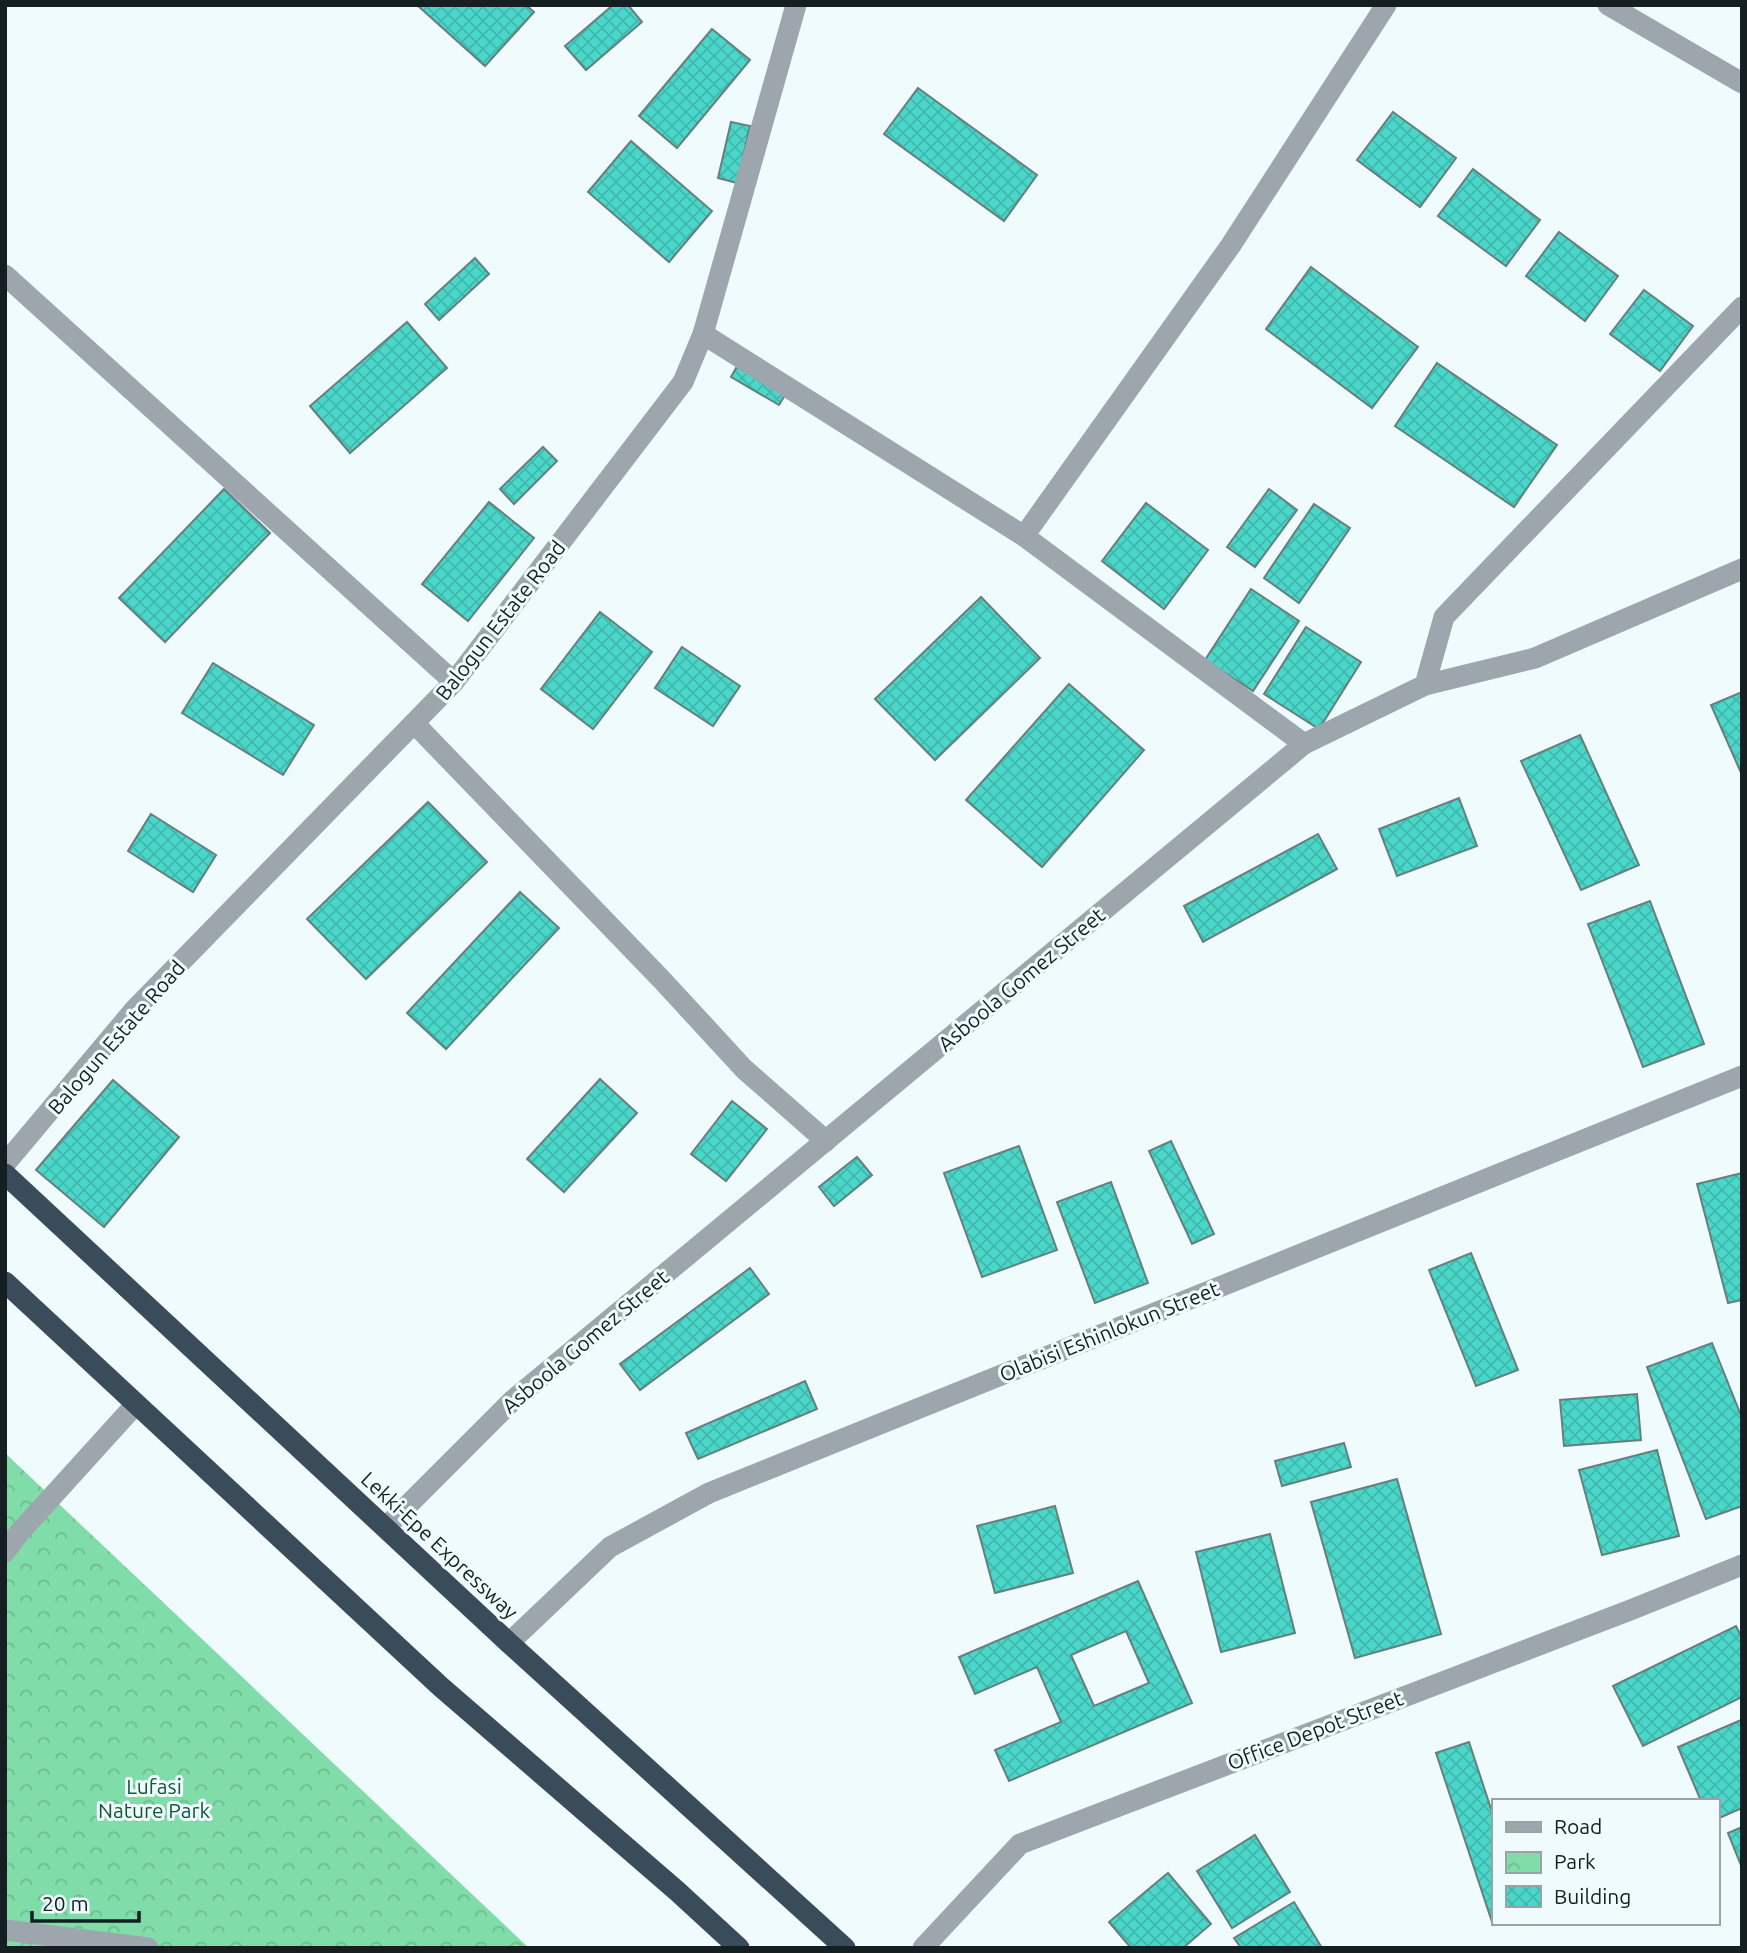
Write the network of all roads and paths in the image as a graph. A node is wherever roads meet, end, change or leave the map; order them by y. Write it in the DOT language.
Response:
graph roads {
  1 [pos="796,5"];
  2 [pos="1386,5"];
  3 [pos="1608,5"];
  4 [pos="1742,83"];
  5 [pos="5,275"];
  6 [pos="1742,307"];
  7 [pos="703,334"];
  8 [pos="1024,536"];
  9 [pos="1742,569"];
  10 [pos="454,682"];
  11 [pos="1425,685"];
  12 [pos="414,723"];
  13 [pos="1304,744"];
  14 [pos="1742,1076"];
  15 [pos="826,1141"];
  16 [pos="5,1164"];
  17 [pos="5,1174"];
  18 [pos="5,1282"];
  19 [pos="136,1404"];
  20 [pos="386,1527"];
  21 [pos="5,1552"];
  22 [pos="1742,1565"];
  23 [pos="509,1643"];
  24 [pos="5,1930"];
  25 [pos="148,1948"];
  26 [pos="739,1948"];
  27 [pos="845,1948"];
  28 [pos="923,1948"];
  1 -- 7 [label="street, Balogun Estate Road"];
  2 -- 8 [label="street"];
  3 -- 4 [label="street"];
  5 -- 10 [label="street"];
  6 -- 11 [label="street"];
  7 -- 8 [label="street"];
  7 -- 10 [label="street, Balogun Estate Road"];
  8 -- 13 [label="street"];
  9 -- 11 [label="street, Asboola Gomez Street"];
  10 -- 12 [label="street, Balogun Estate Road"];
  11 -- 13 [label="street, Asboola Gomez Street"];
  12 -- 15 [label="street"];
  12 -- 16 [label="street, Balogun Estate Road"];
  13 -- 15 [label="street, Asboola Gomez Street"];
  14 -- 23 [label="street, Olabisi Eshinlokun Street"];
  15 -- 20 [label="street, Asboola Gomez Street"];
  17 -- 20 [label="highway, Lekki-Epe Expressway"];
  18 -- 19 [label="highway"];
  19 -- 21 [label="street"];
  19 -- 26 [label="highway"];
  20 -- 23 [label="highway, Lekki-Epe Expressway"];
  22 -- 28 [label="street, Office Depot Street"];
  23 -- 27 [label="highway, Lekki-Epe Expressway"];
  24 -- 25 [label="street"];
}
